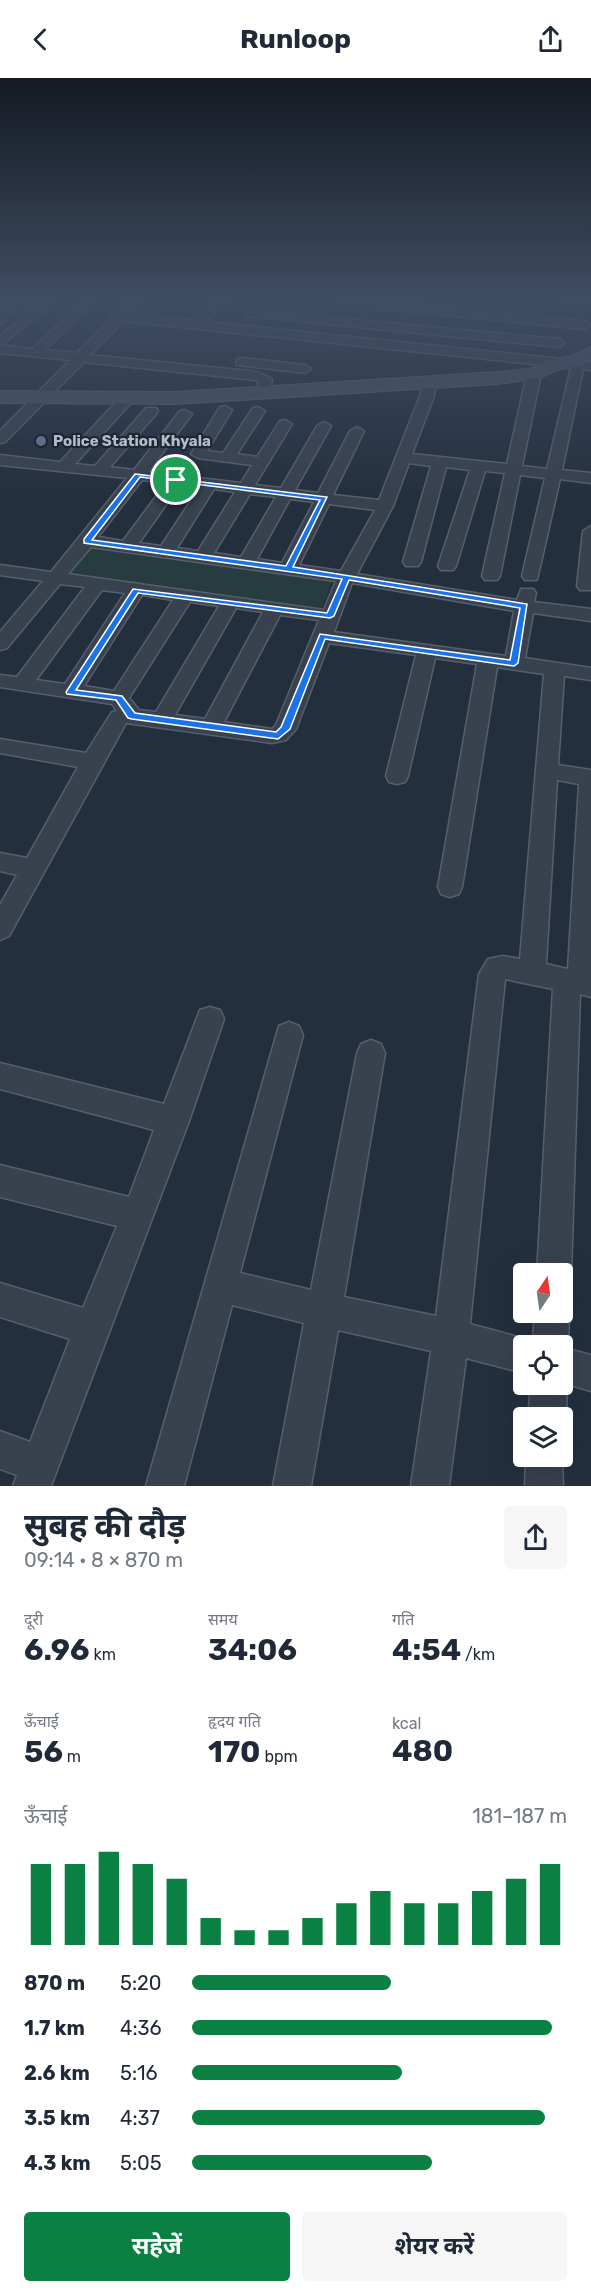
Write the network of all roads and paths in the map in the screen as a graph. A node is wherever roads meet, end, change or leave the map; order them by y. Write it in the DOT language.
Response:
graph roads {
  1 [pos="73,366"];
  2 [pos="157,366"];
  3 [pos="307,366"];
  4 [pos="533,366"];
  5 [pos="538,366"];
  6 [pos="581,366"];
  7 [pos="421,382"];
  8 [pos="292,391"];
  9 [pos="0,397"];
  10 [pos="39,401"];
  11 [pos="124,402"];
  12 [pos="261,402"];
  13 [pos="0,403"];
  14 [pos="225,410"];
  15 [pos="151,411"];
  16 [pos="184,414"];
  17 [pos="285,424"];
  18 [pos="324,426"];
  19 [pos="357,431"];
  20 [pos="1,436"];
  21 [pos="227,458"];
  22 [pos="403,458"];
  23 [pos="0,460"];
  24 [pos="440,461"];
  25 [pos="262,462"];
  26 [pos="479,466"];
  27 [pos="64,467"];
  28 [pos="514,469"];
  29 [pos="99,471"];
  30 [pos="554,474"];
  31 [pos="138,475"];
  32 [pos="591,478"];
  33 [pos="176,480"];
  34 [pos="210,484"];
  35 [pos="246,489"];
  36 [pos="287,494"];
  37 [pos="324,499"];
  38 [pos="385,506"];
  39 [pos="591,531"];
  40 [pos="87,541"];
  41 [pos="127,546"];
  42 [pos="166,552"];
  43 [pos="203,557"];
  44 [pos="412,562"];
  45 [pos="246,563"];
  46 [pos="447,566"];
  47 [pos="288,569"];
  48 [pos="0,570"];
  49 [pos="491,576"];
  50 [pos="346,577"];
  51 [pos="55,578"];
  52 [pos="97,584"];
  53 [pos="586,586"];
  54 [pos="136,590"];
  55 [pos="184,597"];
  56 [pos="230,603"];
  57 [pos="525,606"];
  58 [pos="274,608"];
  59 [pos="591,615"];
  60 [pos="330,616"];
  61 [pos="322,636"];
  62 [pos="0,644"];
  63 [pos="427,651"];
  64 [pos="488,660"];
  65 [pos="514,663"];
  66 [pos="554,669"];
  67 [pos="591,675"];
  68 [pos="0,681"];
  69 [pos="22,684"];
  70 [pos="70,692"];
  71 [pos="119,698"];
  72 [pos="132,716"];
  73 [pos="162,720"];
  74 [pos="211,727"];
  75 [pos="0,746"];
  76 [pos="92,762"];
  77 [pos="547,771"];
  78 [pos="397,776"];
  79 [pos="591,778"];
  80 [pos="0,862"];
  81 [pos="33,868"];
  82 [pos="589,883"];
  83 [pos="450,887"];
  84 [pos="0,929"];
  85 [pos="532,973"];
  86 [pos="580,983"];
  87 [pos="210,1019"];
  88 [pos="289,1035"];
  89 [pos="371,1053"];
  90 [pos="0,1076"];
  91 [pos="174,1121"];
  92 [pos="0,1180"];
  93 [pos="138,1215"];
  94 [pos="555,1263"];
  95 [pos="221,1285"];
  96 [pos="0,1300"];
  97 [pos="324,1311"];
  98 [pos="92,1328"];
  99 [pos="451,1335"];
  100 [pos="513,1352"];
  101 [pos="573,1368"];
  102 [pos="591,1372"];
  103 [pos="0,1450"];
  104 [pos="544,1467"];
  105 [pos="36,1475"];
  106 [pos="165,1486"];
  107 [pos="292,1486"];
  108 [pos="430,1486"];
  109 [pos="543,1486"];
  1 -- 10 [label="street"];
  2 -- 12 [label="street"];
  3 -- 8 [label="street"];
  4 -- 5 [label="street"];
  4 -- 7 [label="street"];
  4 -- 28 [label="street"];
  6 -- 30 [label="street"];
  7 -- 8 [label="street"];
  7 -- 11 [label="street"];
  7 -- 22 [label="street"];
  8 -- 12 [label="street"];
  9 -- 10 [label="street"];
  10 -- 11 [label="street"];
  10 -- 12 [label="street"];
  10 -- 13 [label="street"];
  10 -- 20 [label="street"];
  11 -- 27 [label="street"];
  12 -- 21 [label="street"];
  14 -- 21 [label="street"];
  15 -- 29 [label="street"];
  16 -- 31 [label="street"];
  17 -- 25 [label="street"];
  18 -- 36 [label="street"];
  19 -- 37 [label="street"];
  21 -- 25 [label="street"];
  22 -- 24 [label="street"];
  22 -- 38 [label="street"];
  23 -- 27 [label="street"];
  24 -- 26 [label="street"];
  24 -- 44 [label="street"];
  25 -- 35 [label="street"];
  26 -- 28 [label="street"];
  26 -- 46 [label="street"];
  27 -- 29 [label="street"];
  28 -- 30 [label="street"];
  28 -- 49 [label="street"];
  29 -- 31 [label="street"];
  30 -- 32 [label="street"];
  30 -- 57 [label="street"];
  31 -- 33 [label="street"];
  31 -- 40 [label="street"];
  33 -- 34 [label="street"];
  33 -- 41 [label="street"];
  34 -- 35 [label="street"];
  34 -- 42 [label="street"];
  35 -- 36 [label="street"];
  35 -- 43 [label="street"];
  36 -- 37 [label="street"];
  36 -- 45 [label="street"];
  37 -- 38 [label="street"];
  37 -- 47 [label="street"];
  38 -- 50 [label="street"];
  39 -- 53 [label="street"];
  40 -- 41 [label="street"];
  40 -- 51 [label="street"];
  41 -- 42 [label="street"];
  42 -- 43 [label="street"];
  43 -- 45 [label="street"];
  45 -- 47 [label="street"];
  47 -- 50 [label="street"];
  48 -- 51 [label="street"];
  50 -- 57 [label="street"];
  50 -- 60 [label="street"];
  51 -- 52 [label="street"];
  51 -- 62 [label="street"];
  52 -- 54 [label="street"];
  52 -- 69 [label="street"];
  54 -- 55 [label="street"];
  54 -- 70 [label="street"];
  55 -- 56 [label="street"];
  55 -- 71 [label="street"];
  56 -- 58 [label="street"];
  56 -- 73 [label="street"];
  57 -- 59 [label="street"];
  57 -- 65 [label="street"];
  58 -- 60 [label="street"];
  58 -- 74 [label="street"];
  60 -- 61 [label="street"];
  61 -- 63 [label="street"];
  61 -- 74 [label="street"];
  63 -- 64 [label="street"];
  63 -- 78 [label="street"];
  64 -- 65 [label="street"];
  64 -- 83 [label="street"];
  65 -- 66 [label="street"];
  66 -- 67 [label="street"];
  66 -- 77 [label="street"];
  68 -- 69 [label="street"];
  69 -- 70 [label="street"];
  70 -- 71 [label="street"];
  71 -- 72 [label="street"];
  72 -- 73 [label="street"];
  72 -- 76 [label="street"];
  73 -- 74 [label="street"];
  75 -- 76 [label="street"];
  76 -- 81 [label="street"];
  77 -- 79 [label="street"];
  77 -- 85 [label="street"];
  79 -- 82 [label="street"];
  80 -- 81 [label="street"];
  81 -- 84 [label="street"];
  82 -- 86 [label="street"];
  85 -- 86 [label="street"];
  85 -- 99 [label="street"];
  86 -- 94 [label="street"];
  87 -- 91 [label="street"];
  88 -- 95 [label="street"];
  89 -- 97 [label="street"];
  90 -- 91 [label="street"];
  91 -- 93 [label="street"];
  92 -- 93 [label="street"];
  93 -- 98 [label="street"];
  95 -- 97 [label="street"];
  95 -- 106 [label="street"];
  96 -- 98 [label="street"];
  97 -- 99 [label="street"];
  97 -- 107 [label="street"];
  98 -- 105 [label="street"];
  99 -- 100 [label="street"];
  99 -- 108 [label="street"];
  101 -- 102 [label="street"];
  103 -- 105 [label="street"];
  104 -- 109 [label="street"];
}
